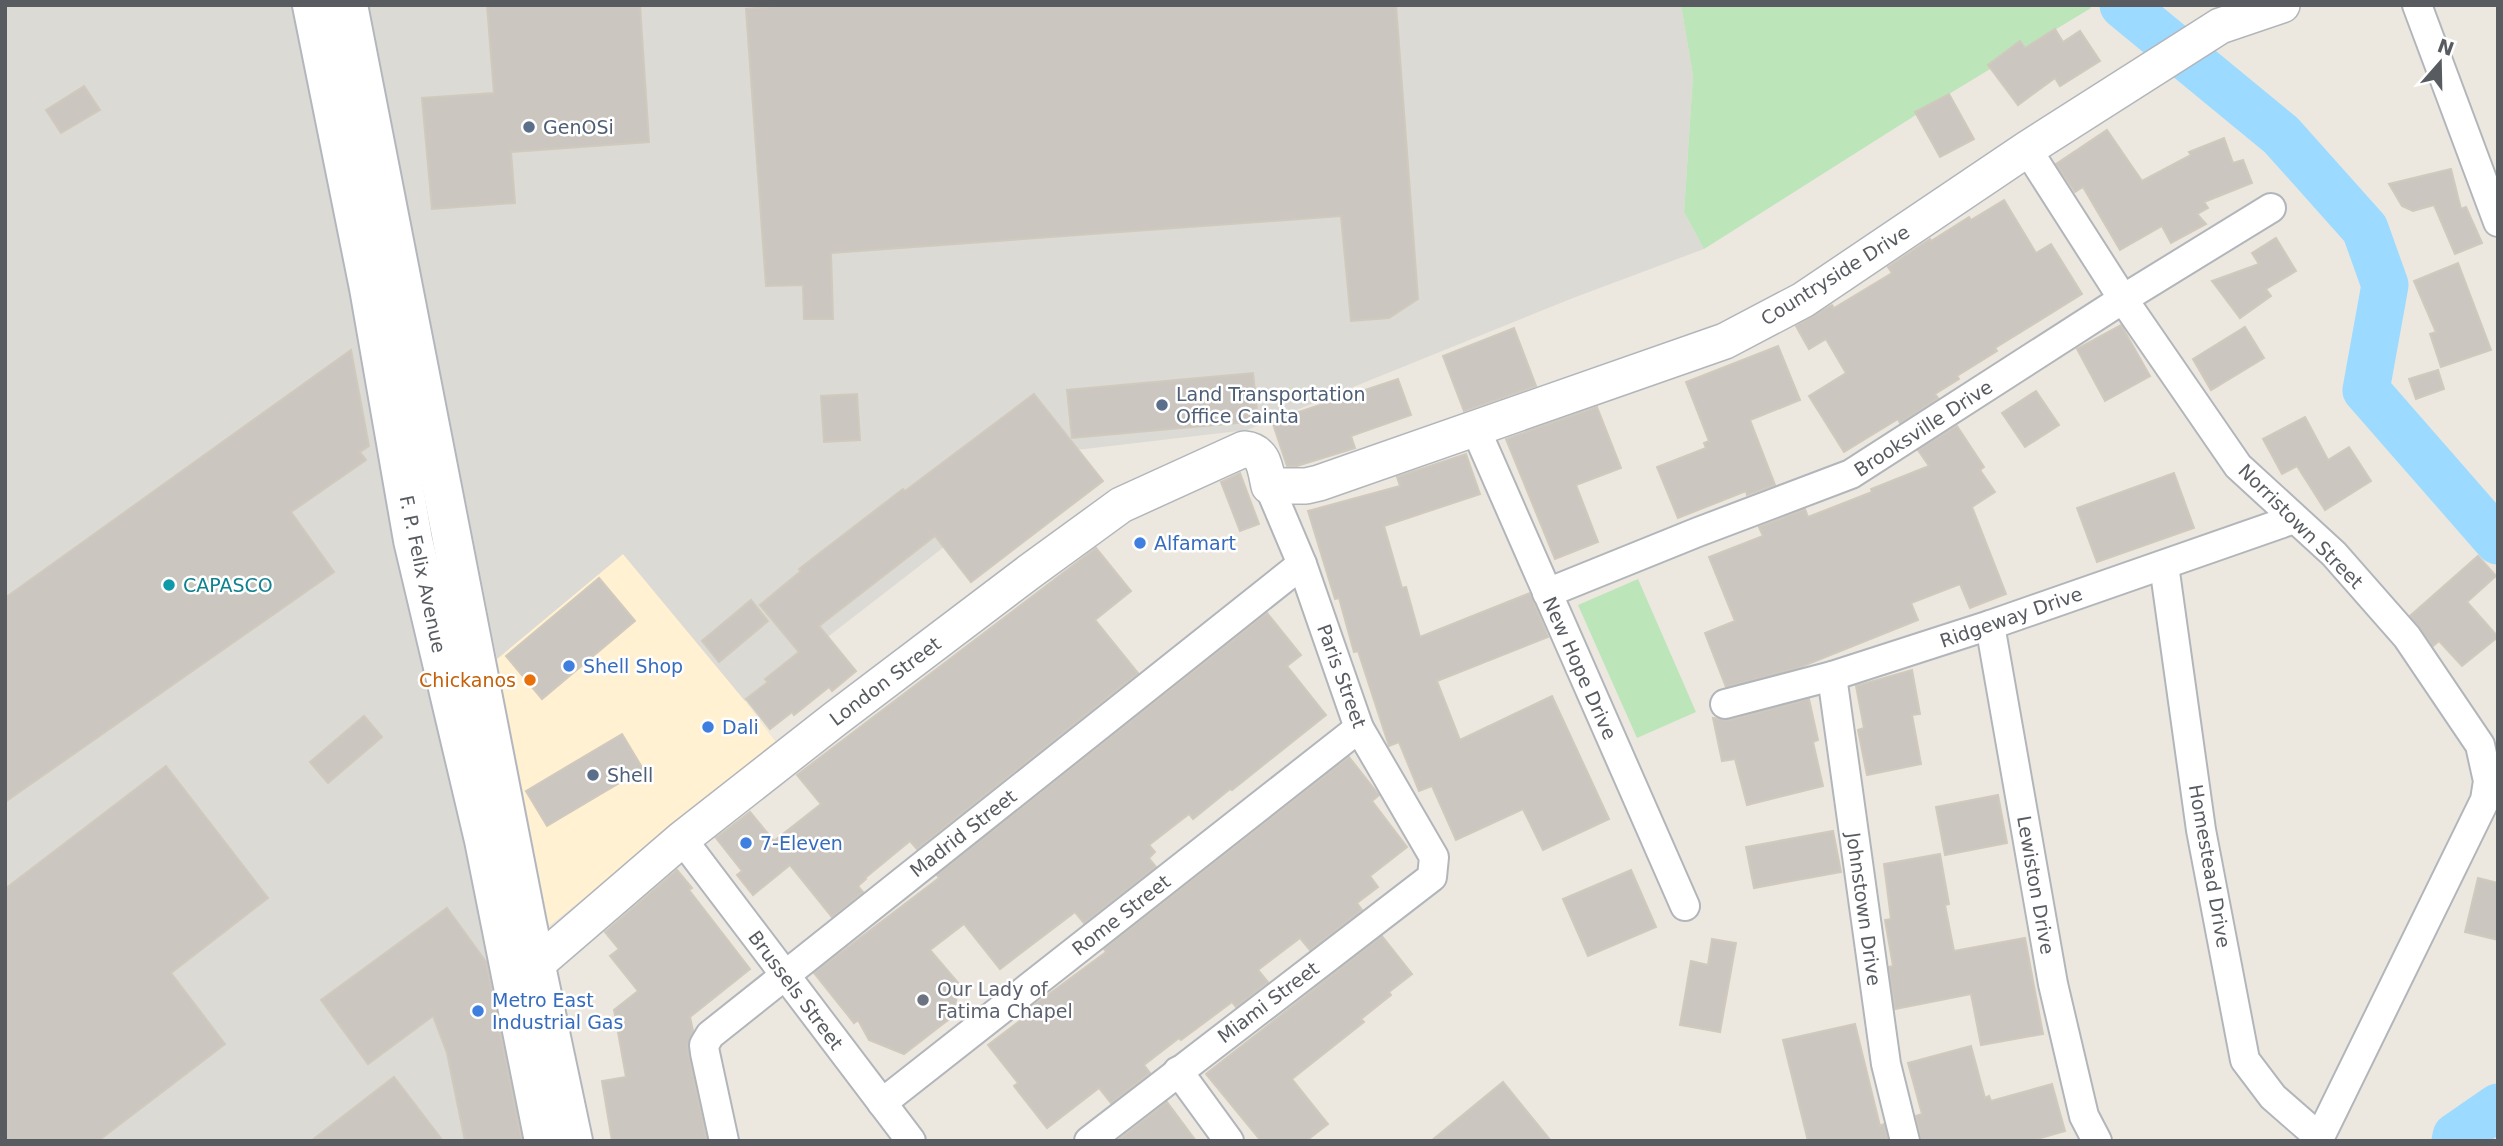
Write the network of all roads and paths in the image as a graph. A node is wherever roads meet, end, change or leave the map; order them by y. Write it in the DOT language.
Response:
graph roads {
  1 [pos="312,5"];
  2 [pos="348,5"];
  3 [pos="2282,5"];
  4 [pos="2417,5"];
  5 [pos="2027,149"];
  6 [pos="2486,166"];
  7 [pos="2271,208"];
  8 [pos="2498,222"];
  9 [pos="2123,299"];
  10 [pos="1476,429"];
  11 [pos="1269,486"];
  12 [pos="2294,519"];
  13 [pos="1302,564"];
  14 [pos="2164,565"];
  15 [pos="1547,593"];
  16 [pos="1990,625"];
  17 [pos="1832,676"];
  18 [pos="1725,704"];
  19 [pos="1359,728"];
  20 [pos="682,839"];
  21 [pos="1434,858"];
  22 [pos="1685,906"];
  23 [pos="525,975"];
  24 [pos="785,975"];
  25 [pos="1178,1071"];
  26 [pos="882,1103"];
  27 [pos="2319,1139"];
  28 [pos="544,1141"];
  29 [pos="573,1141"];
  30 [pos="723,1141"];
  31 [pos="911,1141"];
  32 [pos="1089,1141"];
  33 [pos="1229,1141"];
  34 [pos="1905,1141"];
  35 [pos="2097,1141"];
  1 -- 23 [label="main road, F. P. Felix Avenue"];
  2 -- 23 [label="main road, F. P. Felix Avenue"];
  3 -- 5 [label="street, Countryside Drive"];
  4 -- 6 [label="street"];
  5 -- 9 [label="street, Norristown Street"];
  5 -- 10 [label="street, Countryside Drive"];
  6 -- 8 [label="street"];
  7 -- 9 [label="street, Brooksville Drive"];
  9 -- 12 [label="street, Norristown Street"];
  9 -- 15 [label="street, Brooksville Drive"];
  10 -- 11 [label="street, Countryside Drive"];
  10 -- 15 [label="street, New Hope Drive"];
  11 -- 13 [label="street, Paris Street"];
  11 -- 20 [label="street, London Street"];
  12 -- 14 [label="street, Ridgeway Drive"];
  12 -- 27 [label="street, Norristown Street"];
  13 -- 19 [label="street, Paris Street"];
  13 -- 24 [label="street, Madrid Street"];
  14 -- 16 [label="street, Ridgeway Drive"];
  14 -- 27 [label="street, Homestead Drive"];
  15 -- 22 [label="street, New Hope Drive"];
  16 -- 17 [label="street, Ridgeway Drive"];
  16 -- 35 [label="street, Lewiston Drive"];
  17 -- 18 [label="street, Ridgeway Drive"];
  17 -- 34 [label="street, Johnstown Drive"];
  19 -- 21 [label="street, Paris Street"];
  19 -- 26 [label="street, Rome Street"];
  20 -- 23 [label="street, London Street"];
  20 -- 24 [label="street, Brussels Street"];
  21 -- 25 [label="street, Miami Street"];
  23 -- 28 [label="main road, F. P. Felix Avenue"];
  23 -- 29 [label="main road, F. P. Felix Avenue"];
  24 -- 26 [label="street, Brussels Street"];
  24 -- 30 [label="street, Madrid Street"];
  25 -- 32 [label="street, Miami Street"];
  25 -- 33 [label="street"];
  26 -- 31 [label="street, Brussels Street"];
}
